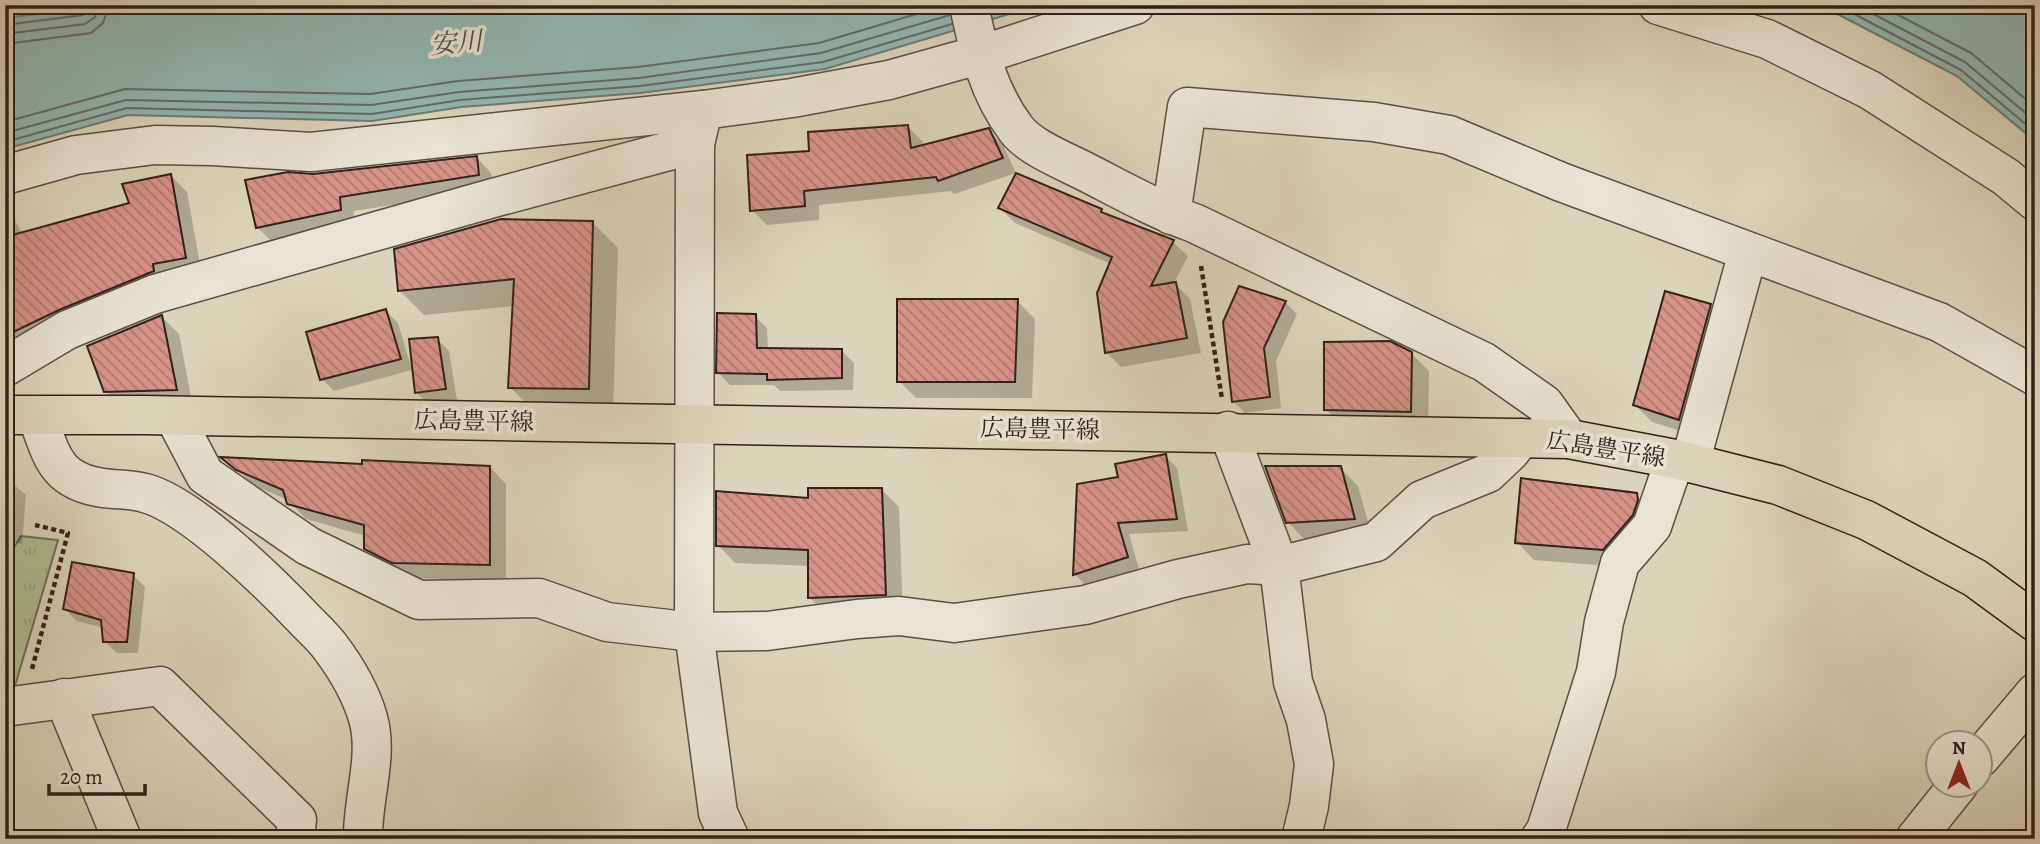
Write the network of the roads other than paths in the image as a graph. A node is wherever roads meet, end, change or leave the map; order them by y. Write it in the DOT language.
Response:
graph roads {
  1 [pos="1135,5"];
  2 [pos="1657,5"];
  3 [pos="974,32"];
  4 [pos="699,127"];
  5 [pos="5,175"];
  6 [pos="2035,201"];
  7 [pos="1182,219"];
  8 [pos="1748,252"];
  9 [pos="5,367"];
  10 [pos="2035,376"];
  11 [pos="21,415"];
  12 [pos="174,416"];
  13 [pos="693,424"];
  14 [pos="1228,431"];
  15 [pos="1521,438"];
  16 [pos="1569,439"];
  17 [pos="1683,461"];
  18 [pos="1279,566"];
  19 [pos="2035,622"];
  20 [pos="694,632"];
  21 [pos="2035,693"];
  22 [pos="64,698"];
  23 [pos="14,705"];
  24 [pos="1994,741"];
  25 [pos="1948,798"];
  26 [pos="122,839"];
  27 [pos="295,839"];
  28 [pos="363,839"];
  29 [pos="730,839"];
  30 [pos="1301,839"];
  31 [pos="1540,839"];
  32 [pos="1915,839"];
  1 -- 3 [label="street"];
  2 -- 6 [label="street"];
  3 -- 4 [label="street"];
  3 -- 7 [label="street"];
  4 -- 5 [label="street"];
  4 -- 9 [label="street"];
  4 -- 13 [label="street"];
  7 -- 8 [label="street"];
  7 -- 16 [label="street"];
  8 -- 10 [label="street"];
  8 -- 17 [label="street"];
  11 -- 12 [label="main road, 広島豊平線"];
  11 -- 28 [label="street"];
  12 -- 13 [label="main road, 広島豊平線"];
  12 -- 20 [label="street"];
  13 -- 14 [label="main road, 広島豊平線"];
  13 -- 20 [label="street"];
  14 -- 15 [label="main road, 広島豊平線"];
  14 -- 18 [label="street"];
  15 -- 16 [label="main road, 広島豊平線"];
  15 -- 18 [label="street"];
  16 -- 17 [label="main road, 広島豊平線"];
  17 -- 19 [label="main road, 広島豊平線"];
  17 -- 31 [label="street"];
  18 -- 20 [label="street"];
  18 -- 30 [label="street"];
  20 -- 29 [label="street"];
  21 -- 24 [label="street"];
  22 -- 23 [label="street"];
  22 -- 26 [label="street"];
  22 -- 27 [label="street"];
  25 -- 32 [label="street"];
}
